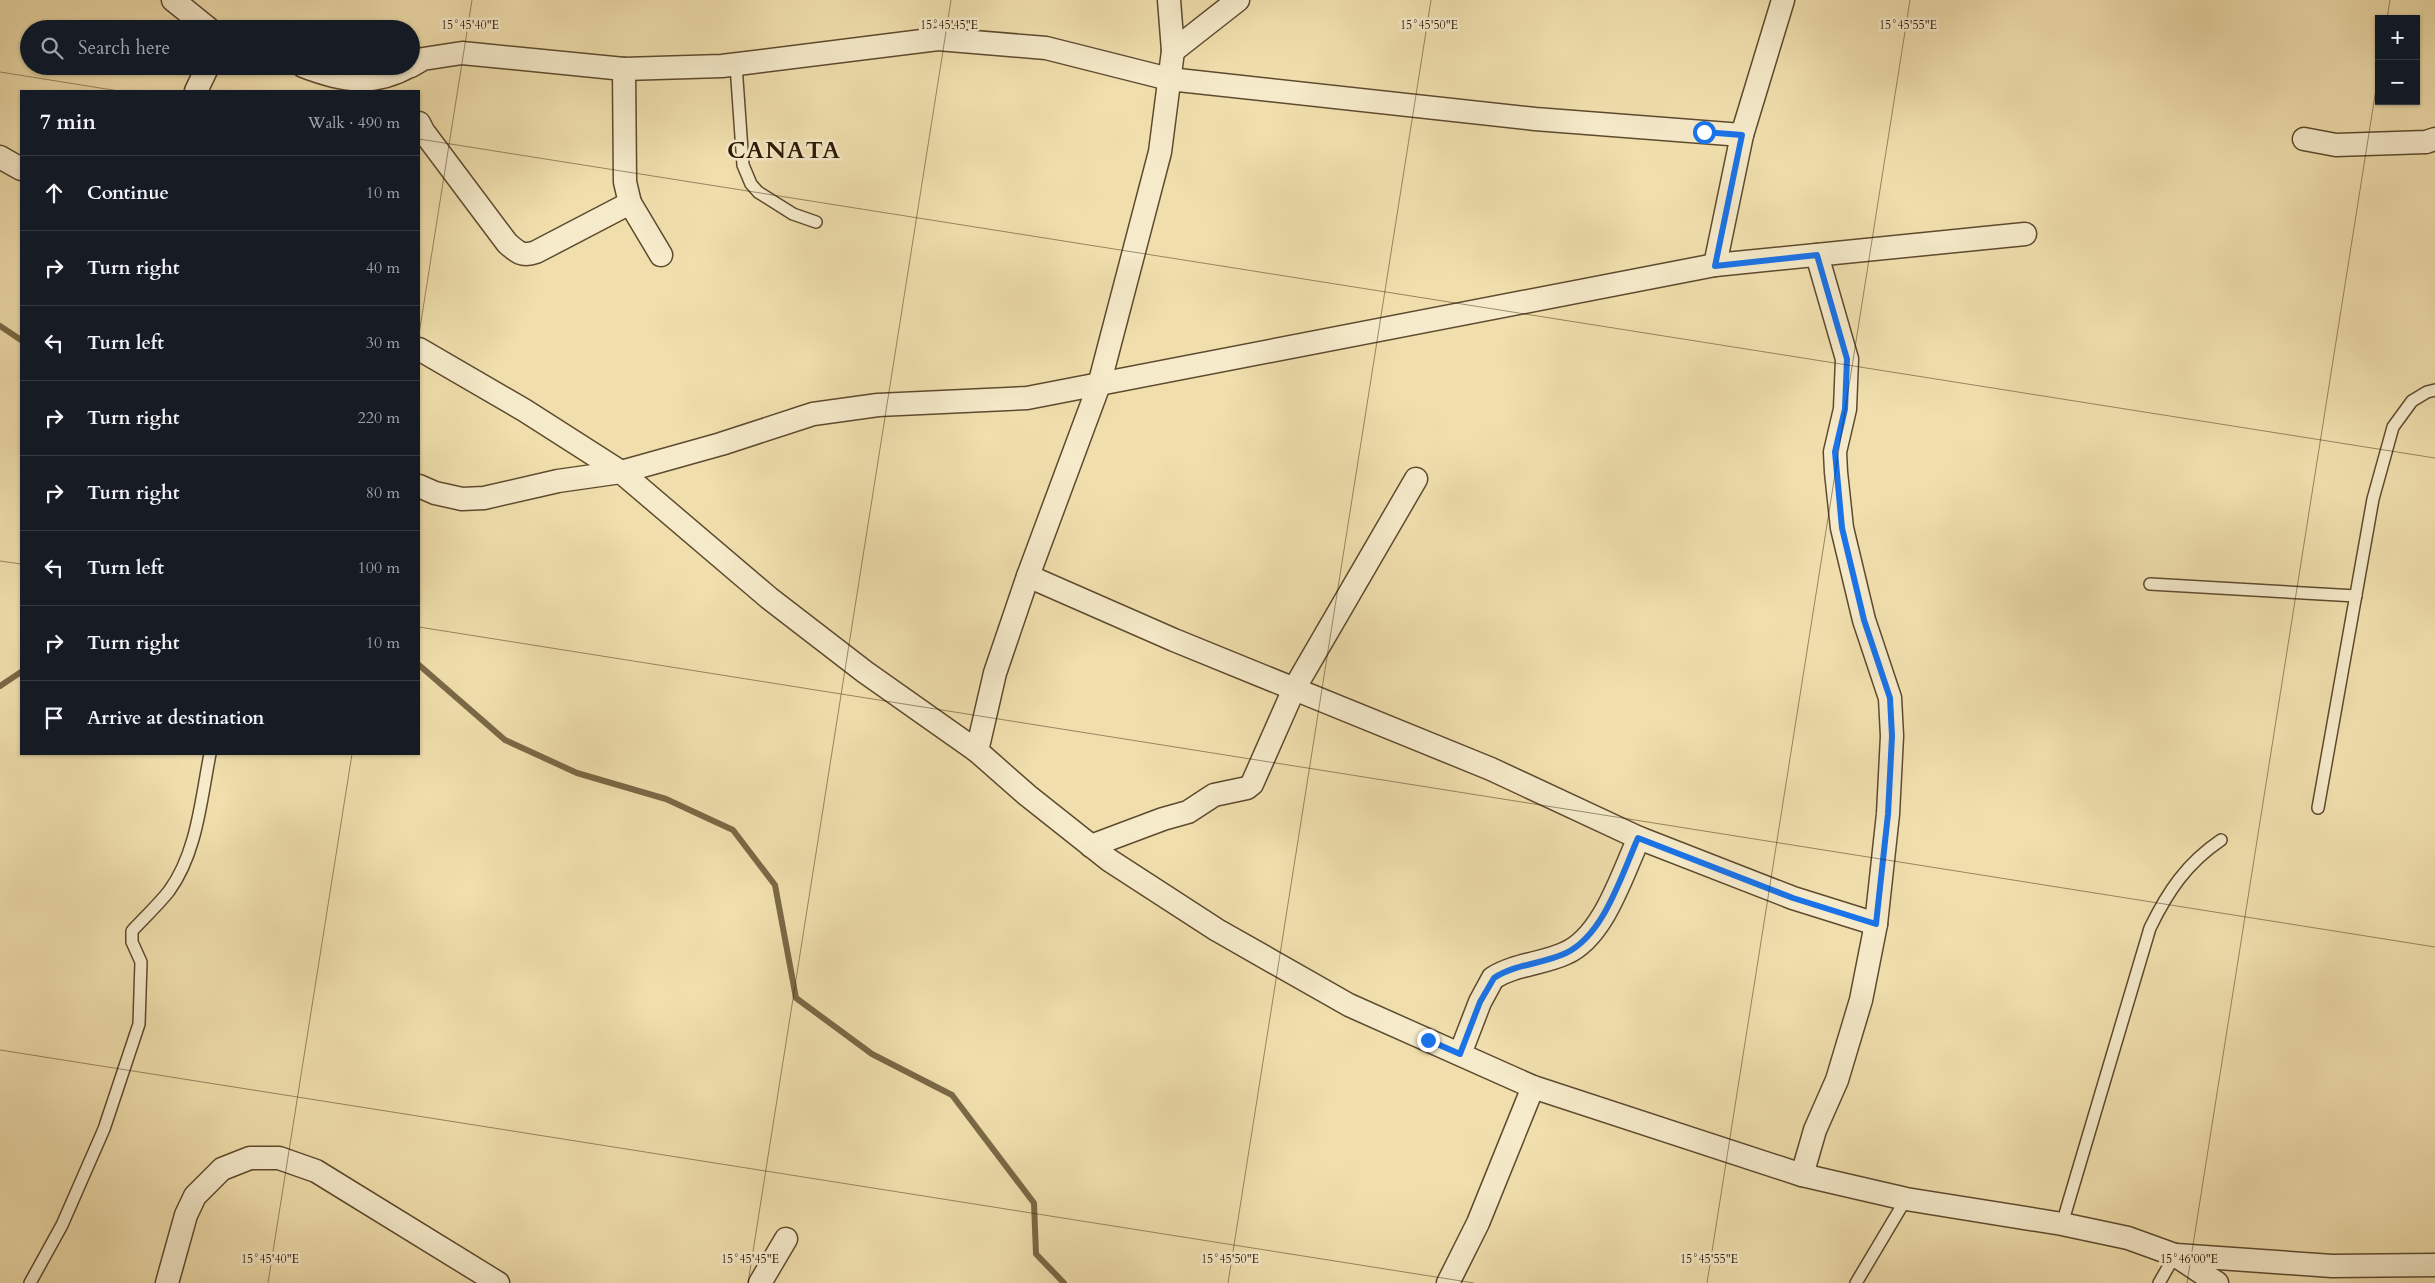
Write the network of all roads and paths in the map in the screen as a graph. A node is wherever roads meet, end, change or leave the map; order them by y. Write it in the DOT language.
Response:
graph roads {
  1 [pos="174,0"];
  2 [pos="1169,0"];
  3 [pos="1238,0"];
  4 [pos="1783,0"];
  5 [pos="198,20"];
  6 [pos="1173,51"];
  7 [pos="420,62"];
  8 [pos="736,65"];
  9 [pos="624,69"];
  10 [pos="204,75"];
  11 [pos="326,75"];
  12 [pos="400,75"];
  13 [pos="1169,79"];
  14 [pos="196,90"];
  15 [pos="420,126"];
  16 [pos="1742,135"];
  17 [pos="2304,139"];
  18 [pos="2435,139"];
  19 [pos="0,157"];
  20 [pos="20,168"];
  21 [pos="630,203"];
  22 [pos="816,222"];
  23 [pos="2025,234"];
  24 [pos="660,255"];
  25 [pos="1817,255"];
  26 [pos="1715,266"];
  27 [pos="420,350"];
  28 [pos="1100,385"];
  29 [pos="2435,390"];
  30 [pos="621,472"];
  31 [pos="1416,479"];
  32 [pos="420,486"];
  33 [pos="1028,576"];
  34 [pos="2150,584"];
  35 [pos="2356,596"];
  36 [pos="1294,689"];
  37 [pos="977,752"];
  38 [pos="210,755"];
  39 [pos="2318,808"];
  40 [pos="1638,838"];
  41 [pos="2221,840"];
  42 [pos="1091,846"];
  43 [pos="1876,924"];
  44 [pos="1460,1054"];
  45 [pos="1533,1086"];
  46 [pos="1802,1175"];
  47 [pos="1906,1199"];
  48 [pos="2062,1224"];
  49 [pos="786,1239"];
  50 [pos="2175,1255"];
  51 [pos="2435,1265"];
  52 [pos="30,1283"];
  53 [pos="167,1283"];
  54 [pos="498,1283"];
  55 [pos="760,1283"];
  56 [pos="1448,1283"];
  57 [pos="1856,1283"];
  58 [pos="2159,1283"];
  59 [pos="2217,1283"];
  1 -- 5 [label="street"];
  2 -- 6 [label="street"];
  3 -- 6 [label="street"];
  4 -- 16 [label="street"];
  6 -- 13 [label="street"];
  7 -- 9 [label="street"];
  8 -- 9 [label="street"];
  8 -- 13 [label="street"];
  8 -- 22 [label="lane"];
  9 -- 21 [label="street"];
  10 -- 14 [label="street"];
  11 -- 12 [label="street"];
  13 -- 16 [label="street"];
  13 -- 28 [label="street"];
  15 -- 21 [label="street"];
  16 -- 26 [label="street"];
  17 -- 18 [label="street"];
  19 -- 20 [label="street"];
  21 -- 24 [label="street"];
  23 -- 25 [label="street"];
  25 -- 26 [label="street"];
  25 -- 43 [label="street"];
  26 -- 28 [label="street"];
  27 -- 30 [label="street"];
  28 -- 30 [label="street"];
  28 -- 33 [label="street"];
  29 -- 35 [label="lane"];
  30 -- 32 [label="street"];
  30 -- 37 [label="street"];
  31 -- 36 [label="street"];
  33 -- 36 [label="street"];
  33 -- 37 [label="street"];
  34 -- 35 [label="lane"];
  35 -- 39 [label="lane"];
  36 -- 40 [label="street"];
  36 -- 42 [label="street"];
  37 -- 42 [label="street"];
  38 -- 52 [label="lane"];
  40 -- 43 [label="street"];
  40 -- 44 [label="street"];
  41 -- 48 [label="lane"];
  42 -- 44 [label="street"];
  43 -- 46 [label="street"];
  44 -- 45 [label="street"];
  45 -- 46 [label="street"];
  45 -- 56 [label="street"];
  46 -- 47 [label="street"];
  47 -- 48 [label="street"];
  47 -- 57 [label="lane"];
  48 -- 50 [label="street"];
  49 -- 55 [label="street"];
  50 -- 51 [label="street"];
  50 -- 58 [label="lane"];
  50 -- 59 [label="street"];
  53 -- 54 [label="street"];
}
